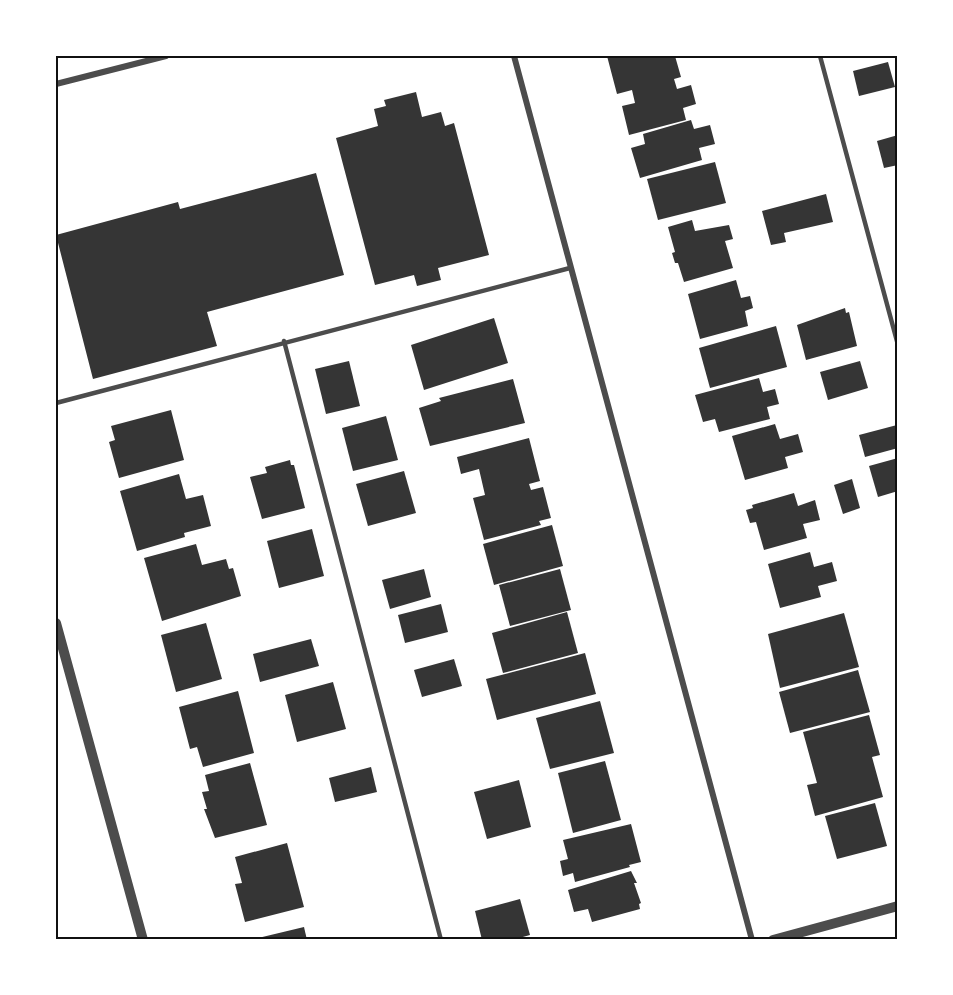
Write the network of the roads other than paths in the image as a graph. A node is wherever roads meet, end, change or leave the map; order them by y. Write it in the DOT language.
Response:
graph roads {
  1 [pos="166,56"];
  2 [pos="514,56"];
  3 [pos="819,56"];
  4 [pos="56,84"];
  5 [pos="570,268"];
  6 [pos="284,341"];
  7 [pos="897,345"];
  8 [pos="56,403"];
  9 [pos="56,623"];
  10 [pos="897,906"];
  11 [pos="143,939"];
  12 [pos="441,939"];
  13 [pos="752,939"];
  14 [pos="773,939"];
  1 -- 4 [label="street"];
  2 -- 5 [label="street"];
  3 -- 7 [label="lane"];
  5 -- 6 [label="lane"];
  5 -- 13 [label="street"];
  6 -- 8 [label="lane"];
  6 -- 12 [label="lane"];
  9 -- 11 [label="street"];
  10 -- 14 [label="street"];
}
